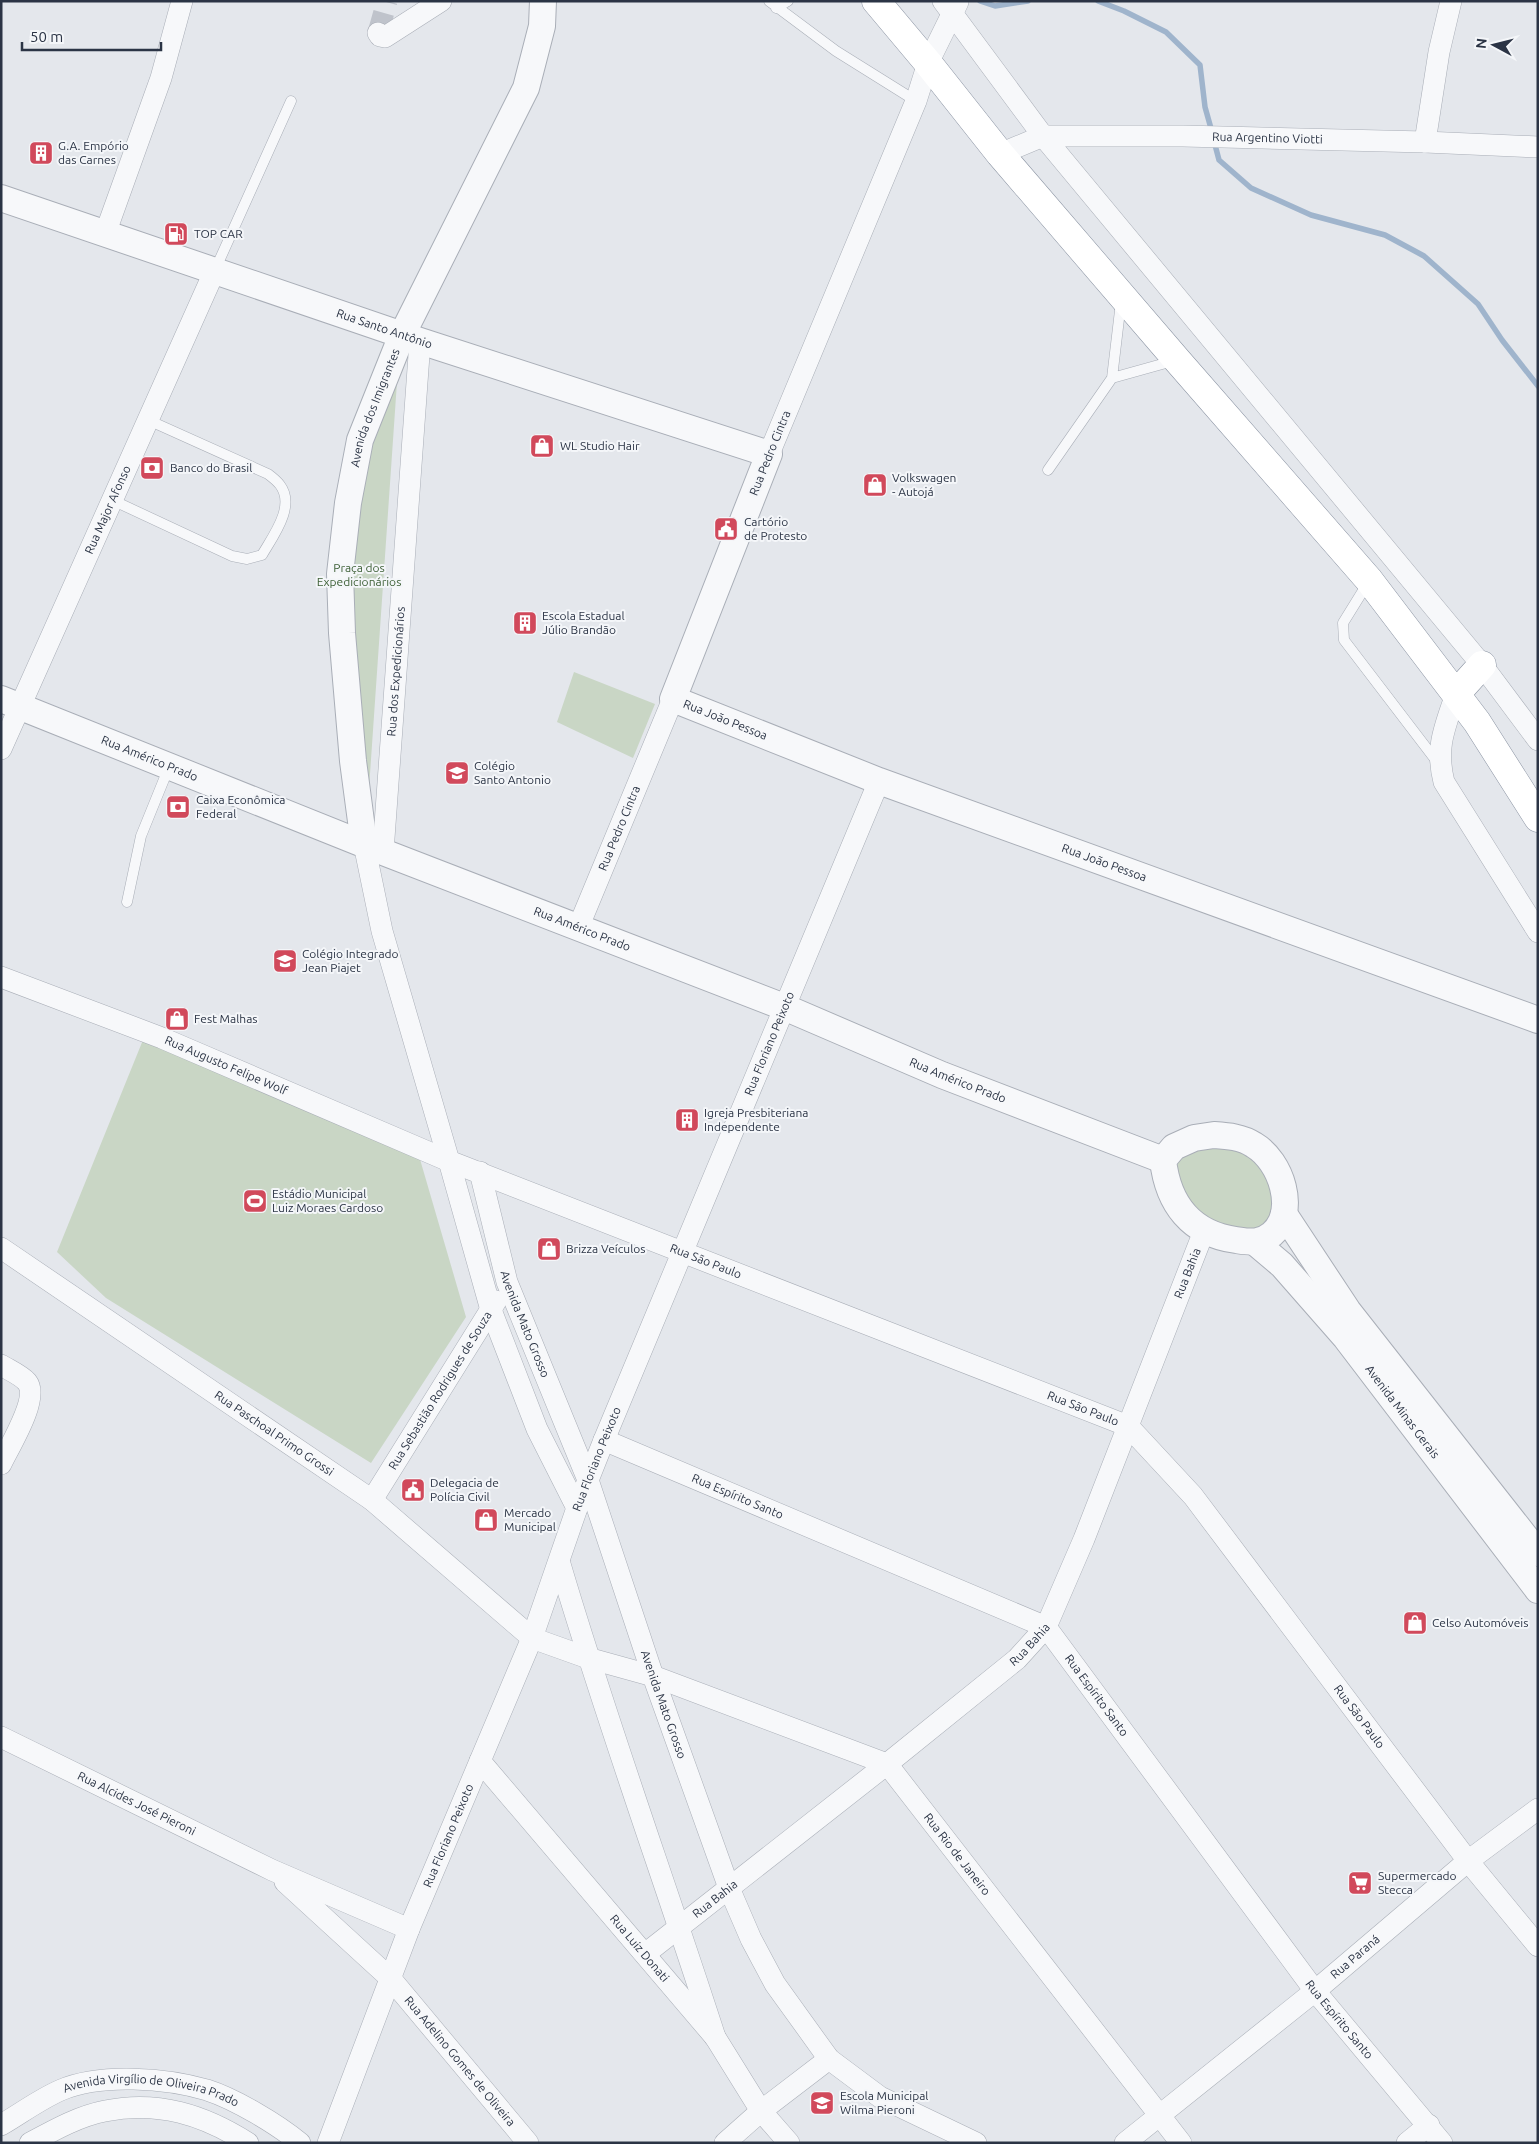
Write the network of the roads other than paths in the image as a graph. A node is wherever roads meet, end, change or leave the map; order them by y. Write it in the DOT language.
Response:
graph roads {
  1 [pos="182,1"];
  2 [pos="441,1"];
  3 [pos="543,1"];
  4 [pos="788,1"];
  5 [pos="876,1"];
  6 [pos="1451,1"];
  7 [pos="772,5"];
  8 [pos="952,5"];
  9 [pos="382,35"];
  10 [pos="928,63"];
  11 [pos="291,101"];
  12 [pos="916,101"];
  13 [pos="1043,136"];
  14 [pos="1425,142"];
  15 [pos="1538,147"];
  16 [pos="1000,154"];
  17 [pos="1,198"];
  18 [pos="105,234"];
  19 [pos="215,270"];
  20 [pos="1122,296"];
  21 [pos="411,338"];
  22 [pos="1177,360"];
  23 [pos="1112,378"];
  24 [pos="148,420"];
  25 [pos="769,454"];
  26 [pos="1048,470"];
  27 [pos="112,500"];
  28 [pos="1370,580"];
  29 [pos="1482,665"];
  30 [pos="1456,694"];
  31 [pos="673,698"];
  32 [pos="11,702"];
  33 [pos="1538,740"];
  34 [pos="1,749"];
  35 [pos="1440,765"];
  36 [pos="169,767"];
  37 [pos="879,781"];
  38 [pos="1538,818"];
  39 [pos="374,848"];
  40 [pos="127,902"];
  41 [pos="578,928"];
  42 [pos="1538,932"];
  43 [pos="1,977"];
  44 [pos="784,1007"];
  45 [pos="1538,1020"];
  46 [pos="1163,1160"];
  47 [pos="449,1161"];
  48 [pos="480,1172"];
  49 [pos="1284,1214"];
  50 [pos="1204,1231"];
  51 [pos="1256,1243"];
  52 [pos="1,1248"];
  53 [pos="683,1253"];
  54 [pos="507,1282"];
  55 [pos="490,1310"];
  56 [pos="1,1365"];
  57 [pos="1128,1426"];
  58 [pos="604,1440"];
  59 [pos="1,1464"];
  60 [pos="588,1480"];
  61 [pos="372,1500"];
  62 [pos="578,1508"];
  63 [pos="1538,1553"];
  64 [pos="560,1564"];
  65 [pos="1538,1590"];
  66 [pos="1046,1627"];
  67 [pos="532,1638"];
  68 [pos="588,1658"];
  69 [pos="653,1676"];
  70 [pos="1,1737"];
  71 [pos="480,1761"];
  72 [pos="888,1764"];
  73 [pos="1538,1809"];
  74 [pos="1468,1861"];
  75 [pos="272,1870"];
  76 [pos="729,1888"];
  77 [pos="679,1926"];
  78 [pos="409,1929"];
  79 [pos="1538,1946"];
  80 [pos="645,1954"];
  81 [pos="391,1979"];
  82 [pos="1315,1991"];
  83 [pos="715,2037"];
  84 [pos="829,2058"];
  85 [pos="762,2110"];
  86 [pos="1159,2115"];
  87 [pos="1,2125"];
  88 [pos="1429,2125"];
  89 [pos="30,2143"];
  90 [pos="248,2143"];
  91 [pos="300,2143"];
  92 [pos="328,2143"];
  93 [pos="528,2143"];
  94 [pos="725,2143"];
  95 [pos="789,2143"];
  96 [pos="976,2143"];
  97 [pos="1125,2143"];
  98 [pos="1181,2143"];
  99 [pos="1407,2143"];
  100 [pos="1442,2143"];
  1 -- 18 [label="street"];
  2 -- 9 [label="street"];
  3 -- 21 [label="street, Avenida dos Imigrantes"];
  4 -- 7 [label="lane"];
  5 -- 10 [label="highway"];
  6 -- 14 [label="street"];
  7 -- 12 [label="lane"];
  8 -- 10 [label="street, Rua Pedro Cintra"];
  8 -- 13 [label="street"];
  10 -- 12 [label="street, Rua Pedro Cintra"];
  10 -- 16 [label="highway"];
  11 -- 19 [label="lane"];
  12 -- 25 [label="street, Rua Pedro Cintra"];
  13 -- 14 [label="street, Rua Argentino Viotti"];
  13 -- 16 [label="street, Rua Argentino Viotti"];
  13 -- 29 [label="street"];
  14 -- 15 [label="street, Rua Argentino Viotti"];
  16 -- 20 [label="highway"];
  17 -- 18 [label="street, Rua Santo Antônio"];
  18 -- 19 [label="street, Rua Santo Antônio"];
  19 -- 21 [label="street, Rua Santo Antônio"];
  19 -- 24 [label="street, Rua Major Afonso"];
  20 -- 22 [label="highway"];
  20 -- 23 [label="lane"];
  21 -- 25 [label="street, Rua Santo Antônio"];
  21 -- 39 [label="street, Rua dos Expedicionários"];
  21 -- 39 [label="street, Avenida dos Imigrantes"];
  22 -- 23 [label="lane"];
  22 -- 28 [label="highway"];
  23 -- 26 [label="lane"];
  24 -- 27 [label="street, Rua Major Afonso"];
  24 -- 27 [label="lane"];
  25 -- 31 [label="street, Rua Pedro Cintra"];
  27 -- 32 [label="street, Rua Major Afonso"];
  28 -- 30 [label="highway"];
  28 -- 35 [label="lane"];
  29 -- 30 [label="highway"];
  29 -- 33 [label="street"];
  30 -- 35 [label="street"];
  30 -- 38 [label="highway"];
  31 -- 37 [label="street, Rua João Pessoa"];
  31 -- 41 [label="street, Rua Pedro Cintra"];
  32 -- 34 [label="street, Rua Major Afonso"];
  32 -- 36 [label="street, Rua Américo Prado"];
  35 -- 42 [label="street"];
  36 -- 39 [label="street, Rua Américo Prado"];
  36 -- 40 [label="lane"];
  37 -- 44 [label="street, Rua Floriano Peixoto"];
  37 -- 45 [label="street, Rua João Pessoa"];
  39 -- 41 [label="street, Rua Américo Prado"];
  39 -- 47 [label="street, Rua dos Expedicionários"];
  41 -- 44 [label="street, Rua Américo Prado"];
  43 -- 47 [label="street, Rua Augusto Felipe Wolf"];
  44 -- 46 [label="street, Rua Américo Prado"];
  44 -- 53 [label="street, Rua Floriano Peixoto"];
  46 -- 49 [label="street"];
  46 -- 50 [label="street"];
  47 -- 48 [label="street, Rua São Paulo"];
  47 -- 55 [label="street, Avenida Mato Grosso"];
  48 -- 53 [label="street, Rua São Paulo"];
  48 -- 54 [label="street, Avenida Mato Grosso"];
  49 -- 51 [label="street"];
  49 -- 63 [label="street, Avenida Minas Gerais"];
  50 -- 51 [label="street"];
  50 -- 57 [label="street, Rua Bahia"];
  51 -- 65 [label="street, Avenida Minas Gerais"];
  52 -- 61 [label="street, Rua Paschoal Primo Grossi"];
  53 -- 57 [label="street, Rua São Paulo"];
  53 -- 58 [label="street, Rua Floriano Peixoto"];
  54 -- 55 [label="street, Rua Sebastião Rodrigues de Souza"];
  54 -- 60 [label="street, Avenida Mato Grosso"];
  55 -- 61 [label="street, Rua Sebastião Rodrigues de Souza"];
  55 -- 62 [label="street, Avenida Mato Grosso"];
  56 -- 59 [label="street"];
  57 -- 66 [label="street, Rua Bahia"];
  57 -- 74 [label="street, Rua São Paulo"];
  58 -- 60 [label="street, Rua Floriano Peixoto"];
  58 -- 66 [label="street, Rua Espírito Santo"];
  60 -- 62 [label="street, Rua Floriano Peixoto"];
  60 -- 69 [label="street, Avenida Mato Grosso"];
  61 -- 67 [label="street, Rua Paschoal Primo Grossi"];
  62 -- 64 [label="street, Rua Floriano Peixoto"];
  64 -- 67 [label="street, Rua Floriano Peixoto"];
  64 -- 68 [label="street"];
  66 -- 72 [label="street, Rua Bahia"];
  66 -- 82 [label="street, Rua Espírito Santo"];
  67 -- 68 [label="street"];
  67 -- 71 [label="street, Rua Floriano Peixoto"];
  68 -- 69 [label="street"];
  68 -- 77 [label="street"];
  69 -- 72 [label="street"];
  69 -- 76 [label="street, Avenida Mato Grosso"];
  70 -- 75 [label="street, Rua Alcides José Pieroni"];
  71 -- 78 [label="street, Rua Floriano Peixoto"];
  71 -- 80 [label="street, Rua Luiz Donati"];
  72 -- 76 [label="street, Rua Bahia"];
  72 -- 86 [label="street, Rua Rio de Janeiro"];
  73 -- 74 [label="street, Rua Paraná"];
  74 -- 79 [label="street, Rua São Paulo"];
  74 -- 82 [label="street, Rua Paraná"];
  75 -- 78 [label="street, Rua Alcides José Pieroni"];
  75 -- 81 [label="street, Rua Alcides José Pieroni"];
  76 -- 77 [label="street, Rua Bahia"];
  76 -- 84 [label="street, Avenida Mato Grosso"];
  77 -- 80 [label="street, Rua Bahia"];
  77 -- 83 [label="street"];
  78 -- 81 [label="street, Rua Floriano Peixoto"];
  80 -- 83 [label="street, Rua Luiz Donati"];
  81 -- 92 [label="street, Rua Floriano Peixoto"];
  81 -- 93 [label="street, Rua Adelino Gomes de Oliveira"];
  82 -- 86 [label="street, Rua Paraná"];
  82 -- 88 [label="street, Rua Espírito Santo"];
  83 -- 85 [label="street, Rua Luiz Donati"];
  84 -- 85 [label="street"];
  84 -- 96 [label="street, Avenida Mato Grosso"];
  85 -- 94 [label="street"];
  85 -- 95 [label="street, Rua Luiz Donati"];
  86 -- 97 [label="street, Rua Paraná"];
  86 -- 98 [label="street, Rua Rio de Janeiro"];
  87 -- 91 [label="street, Avenida Virgílio de Oliveira Prado"];
  88 -- 99 [label="street"];
  88 -- 100 [label="street, Rua Espírito Santo"];
  89 -- 90 [label="street, Avenida Virgílio de Oliveira Prado"];
}
